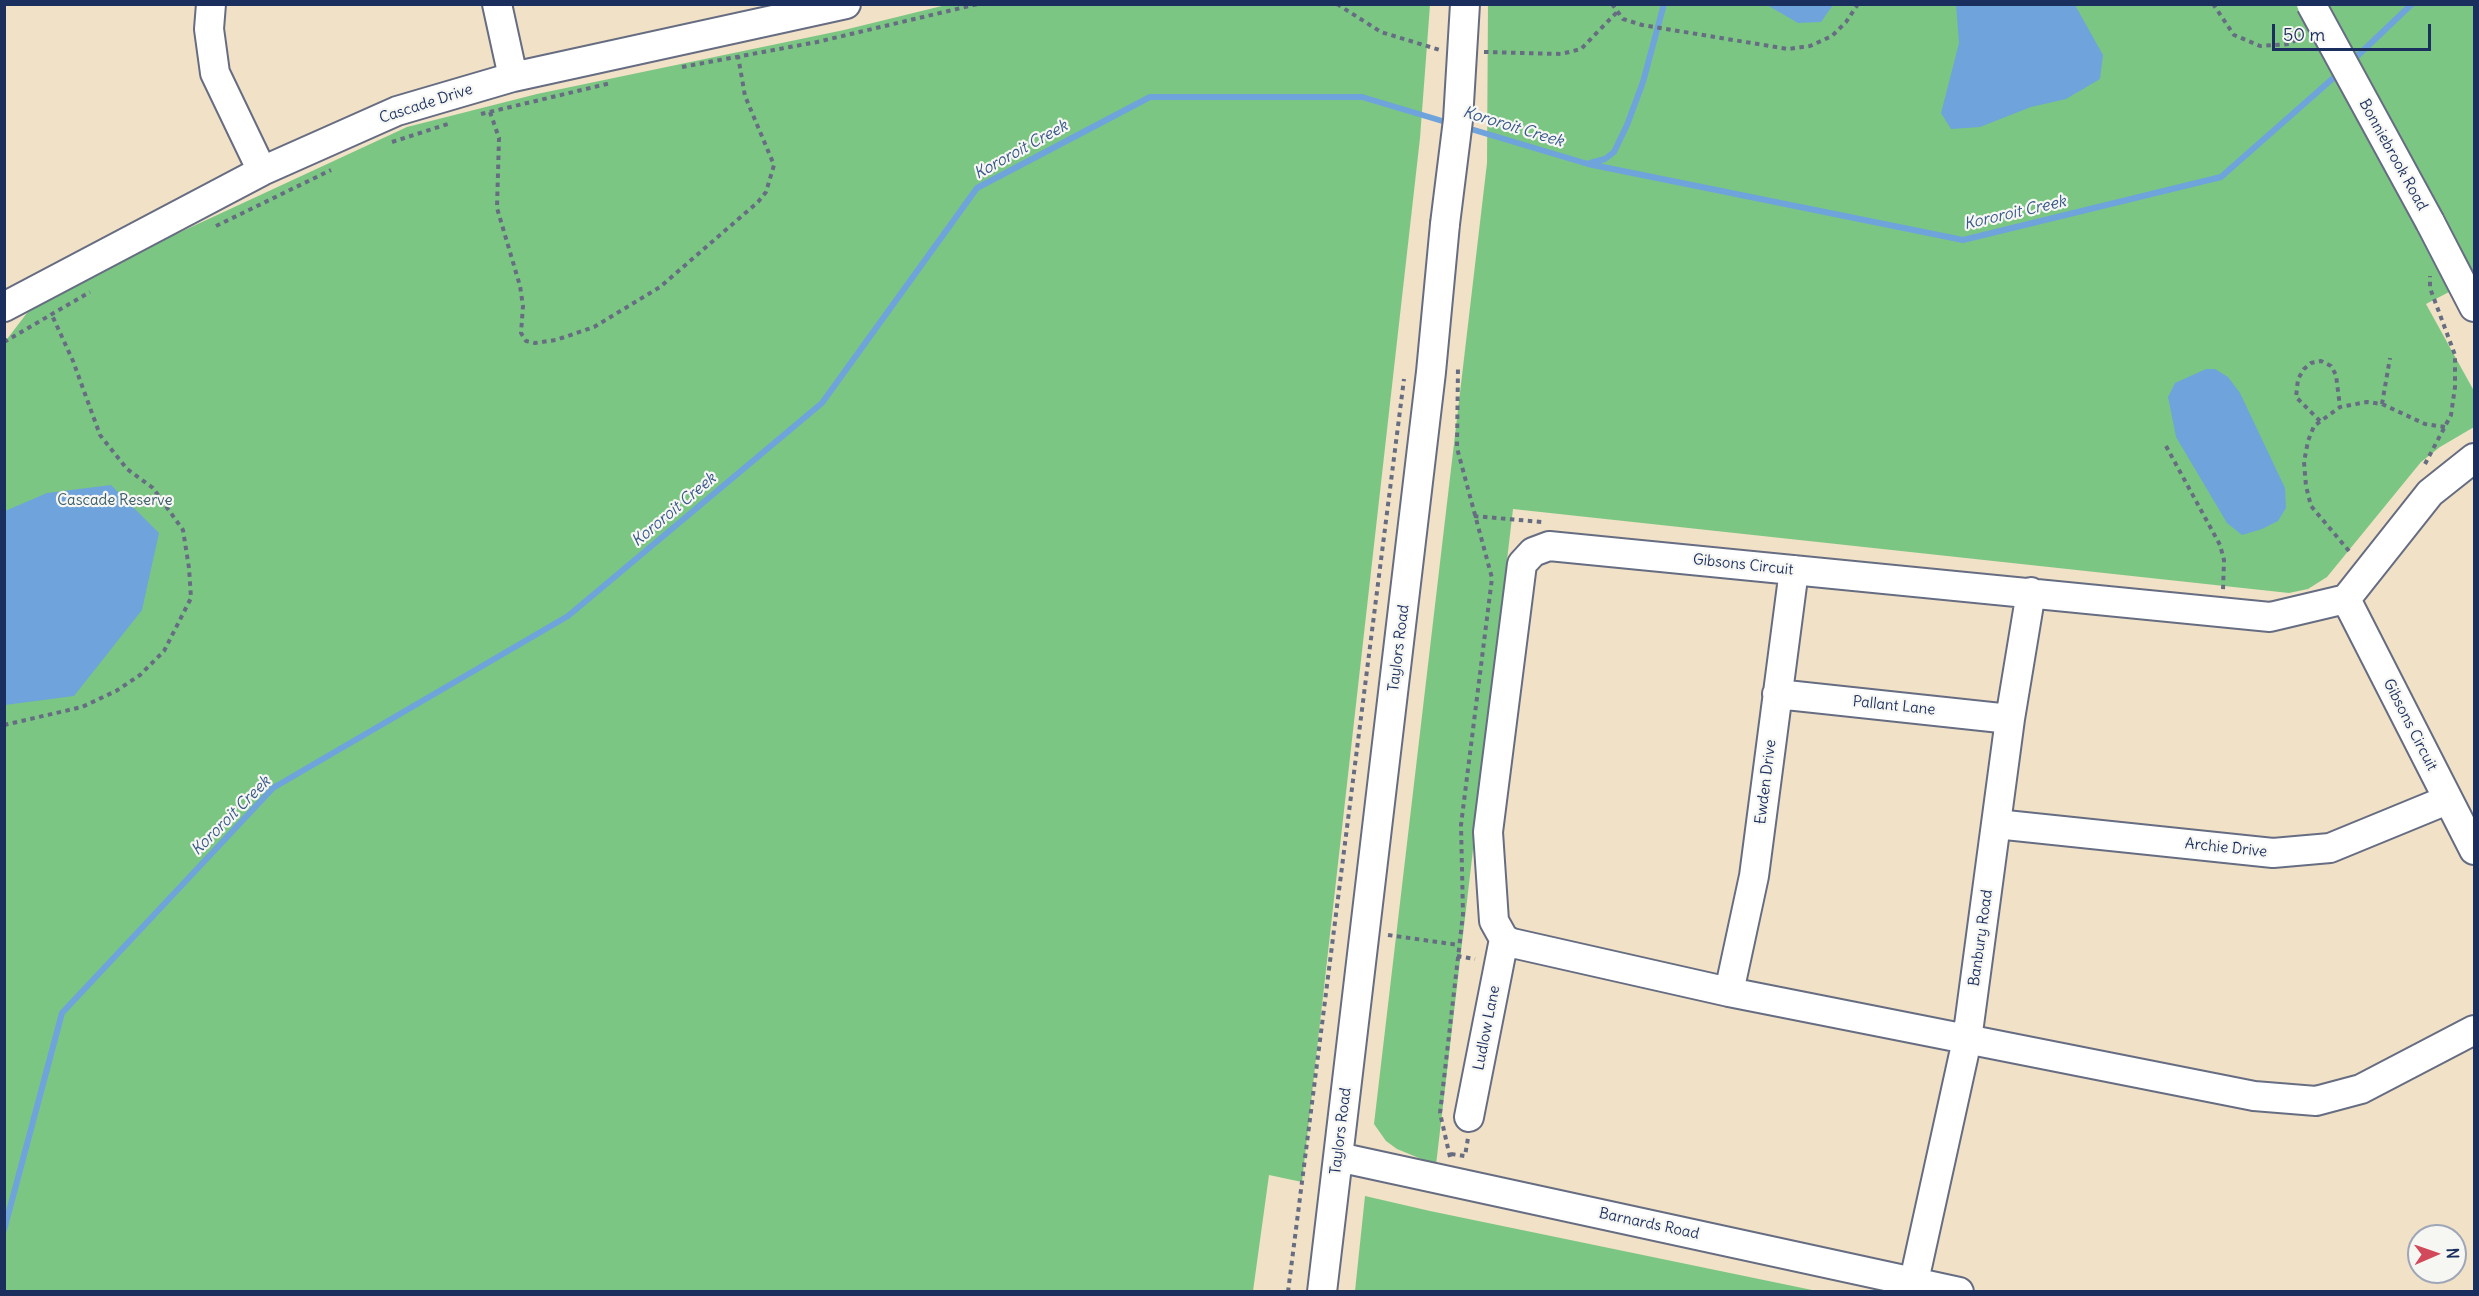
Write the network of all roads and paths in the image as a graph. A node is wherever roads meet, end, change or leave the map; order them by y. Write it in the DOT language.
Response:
graph roads {
  1 [pos="211,4"];
  2 [pos="497,4"];
  3 [pos="846,4"];
  4 [pos="978,4"];
  5 [pos="1465,4"];
  6 [pos="1612,4"];
  7 [pos="1858,4"];
  8 [pos="2213,4"];
  9 [pos="758,15"];
  10 [pos="2309,18"];
  11 [pos="738,57"];
  12 [pos="674,69"];
  13 [pos="513,77"];
  14 [pos="617,81"];
  15 [pos="490,112"];
  16 [pos="470,117"];
  17 [pos="459,120"];
  18 [pos="388,144"];
  19 [pos="337,167"];
  20 [pos="262,171"];
  21 [pos="214,226"];
  22 [pos="2430,270"];
  23 [pos="43,286"];
  24 [pos="92,291"];
  25 [pos="4,307"];
  26 [pos="2475,307"];
  27 [pos="52,314"];
  28 [pos="4,342"];
  29 [pos="2390,358"];
  30 [pos="1405,375"];
  31 [pos="2382,404"];
  32 [pos="2340,407"];
  33 [pos="2319,421"];
  34 [pos="2445,427"];
  35 [pos="2166,446"];
  36 [pos="2475,458"];
  37 [pos="2419,472"];
  38 [pos="1474,516"];
  39 [pos="1550,546"];
  40 [pos="2347,561"];
  41 [pos="1794,570"];
  42 [pos="2031,592"];
  43 [pos="2346,599"];
  44 [pos="2220,611"];
  45 [pos="1778,694"];
  46 [pos="2010,719"];
  47 [pos="4,725"];
  48 [pos="2447,800"];
  49 [pos="1996,824"];
  50 [pos="2475,850"];
  51 [pos="1366,933"];
  52 [pos="1504,939"];
  53 [pos="1458,945"];
  54 [pos="1729,992"];
  55 [pos="2475,1030"];
  56 [pos="1967,1040"];
  57 [pos="1469,1118"];
  58 [pos="1338,1157"];
  59 [pos="1914,1281"];
  60 [pos="1288,1292"];
  61 [pos="1323,1292"];
  62 [pos="1959,1292"];
  1 -- 20 [label="street"];
  2 -- 13 [label="street"];
  3 -- 9 [label="street, Cascade Drive"];
  4 -- 11 [label="path"];
  5 -- 51 [label="street, Taylors Road, bridge"];
  6 -- 7 [label="path"];
  8 -- 10 [label="path"];
  9 -- 13 [label="street, Cascade Drive"];
  10 -- 26 [label="street, Bonniebrook Road, bridge"];
  11 -- 12 [label="path"];
  11 -- 15 [label="path"];
  13 -- 20 [label="street, Cascade Drive"];
  14 -- 15 [label="path"];
  15 -- 16 [label="path"];
  17 -- 18 [label="path"];
  19 -- 21 [label="path"];
  20 -- 23 [label="street, Cascade Drive"];
  22 -- 34 [label="path"];
  23 -- 25 [label="street, Cascade Drive"];
  23 -- 27 [label="path"];
  24 -- 27 [label="path"];
  27 -- 28 [label="path"];
  27 -- 47 [label="path"];
  29 -- 31 [label="path"];
  30 -- 60 [label="path"];
  31 -- 32 [label="path"];
  31 -- 34 [label="path"];
  32 -- 33 [label="path"];
  32 -- 33 [label="path"];
  33 -- 40 [label="path"];
  34 -- 37 [label="path"];
  35 -- 44 [label="path"];
  36 -- 43 [label="street"];
  38 -- 39 [label="path"];
  39 -- 41 [label="street, Gibsons Circuit"];
  39 -- 52 [label="street"];
  41 -- 42 [label="street, Gibsons Circuit"];
  41 -- 45 [label="street, Ewden Drive"];
  42 -- 44 [label="street, Gibsons Circuit"];
  42 -- 46 [label="street, Banbury Road"];
  43 -- 44 [label="street, Gibsons Circuit"];
  43 -- 48 [label="street, Gibsons Circuit"];
  45 -- 46 [label="street, Pallant Lane"];
  45 -- 54 [label="street, Ewden Drive"];
  46 -- 49 [label="street, Banbury Road"];
  48 -- 49 [label="street, Archie Drive"];
  48 -- 50 [label="street, Gibsons Circuit"];
  49 -- 56 [label="street, Banbury Road"];
  51 -- 53 [label="path"];
  51 -- 58 [label="street, Taylors Road"];
  52 -- 54 [label="street"];
  52 -- 57 [label="street, Ludlow Lane"];
  54 -- 56 [label="street"];
  55 -- 56 [label="street"];
  56 -- 59 [label="street, Banbury Road"];
  58 -- 59 [label="street, Barnards Road"];
  58 -- 61 [label="street, Taylors Road"];
  59 -- 62 [label="street, Barnards Road"];
}
